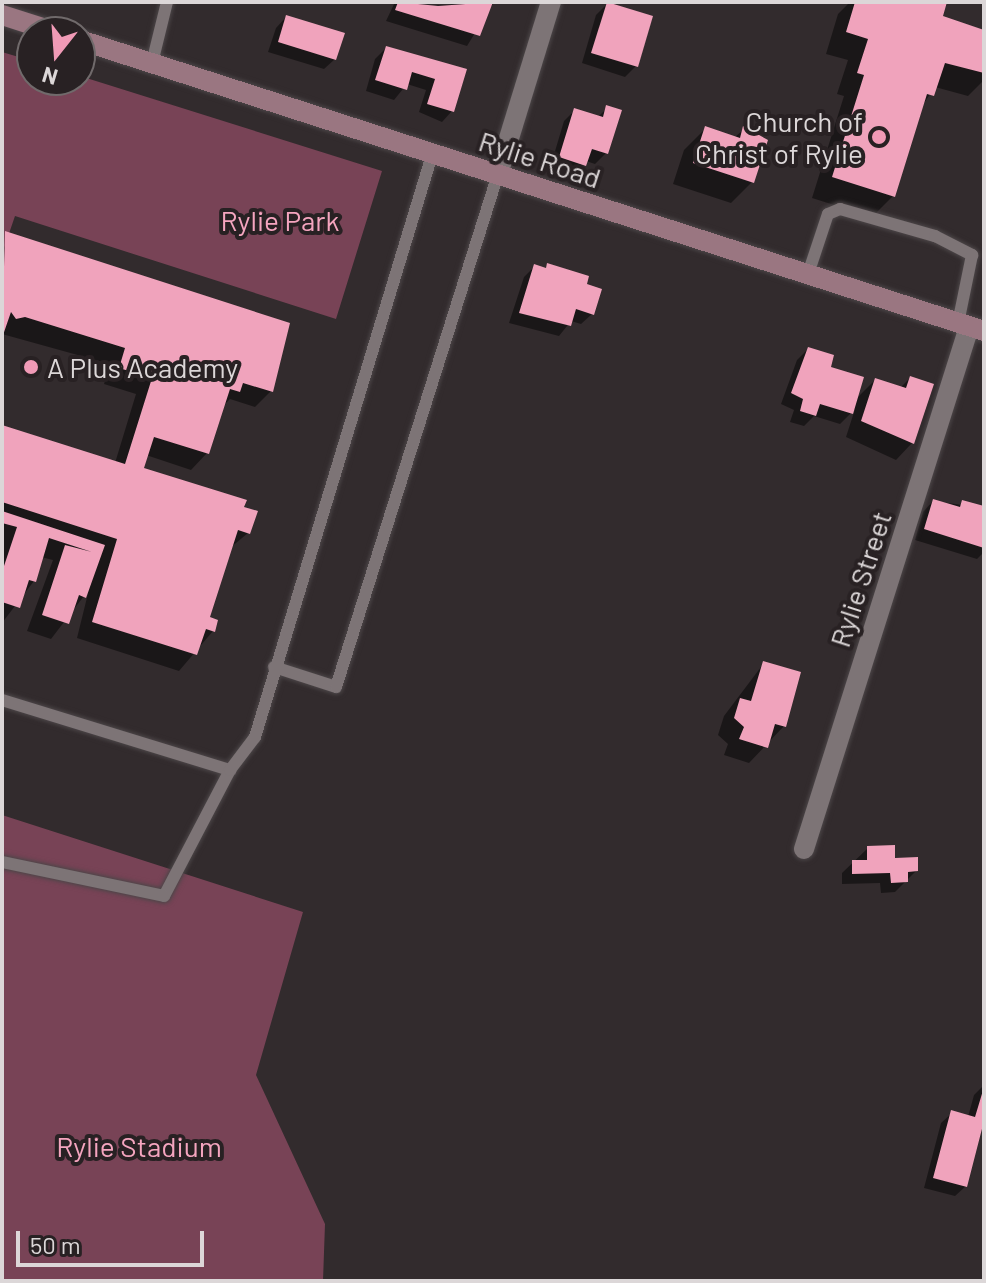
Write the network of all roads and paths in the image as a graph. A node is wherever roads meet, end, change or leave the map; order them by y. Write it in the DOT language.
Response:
graph roads {
  1 [pos="167,2"];
  2 [pos="551,2"];
  3 [pos="96,45"];
  4 [pos="152,63"];
  5 [pos="432,155"];
  6 [pos="498,174"];
  7 [pos="808,274"];
  8 [pos="971,327"];
  9 [pos="274,667"];
  10 [pos="2,700"];
  11 [pos="230,770"];
  12 [pos="804,849"];
  13 [pos="2,862"];
  1 -- 4 [label="lane"];
  2 -- 6 [label="street"];
  3 -- 4 [label="street, Rylie Road"];
  4 -- 5 [label="street, Rylie Road"];
  5 -- 6 [label="street, Rylie Road"];
  5 -- 9 [label="lane"];
  6 -- 7 [label="street, Rylie Road"];
  6 -- 9 [label="lane"];
  7 -- 8 [label="street, Rylie Road"];
  7 -- 8 [label="lane"];
  8 -- 12 [label="street, Rylie Street"];
  9 -- 11 [label="lane"];
  10 -- 11 [label="lane"];
  11 -- 13 [label="lane"];
}
